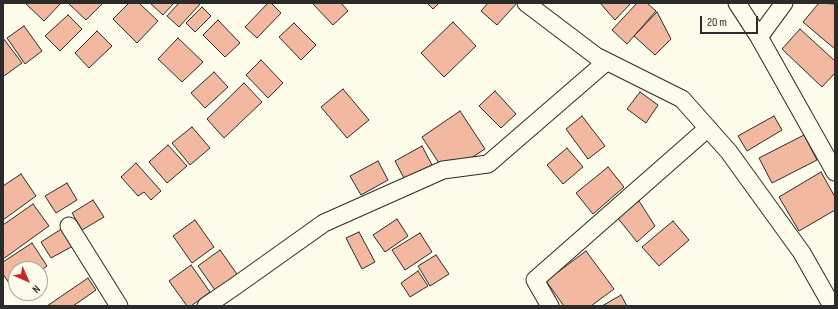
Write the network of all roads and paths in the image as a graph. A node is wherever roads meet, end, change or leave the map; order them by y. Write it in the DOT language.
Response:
graph roads {
  1 [pos="526,3"];
  2 [pos="737,3"];
  3 [pos="784,3"];
  4 [pos="759,37"];
  5 [pos="606,62"];
  6 [pos="708,128"];
  7 [pos="835,172"];
  8 [pos="69,226"];
  9 [pos="119,306"];
  10 [pos="206,306"];
  11 [pos="550,306"];
  12 [pos="832,306"];
  1 -- 5 [label="street"];
  2 -- 4 [label="street"];
  3 -- 4 [label="street"];
  4 -- 7 [label="street"];
  5 -- 6 [label="street"];
  5 -- 10 [label="street"];
  6 -- 11 [label="street"];
  6 -- 12 [label="street"];
  8 -- 9 [label="street"];
}
